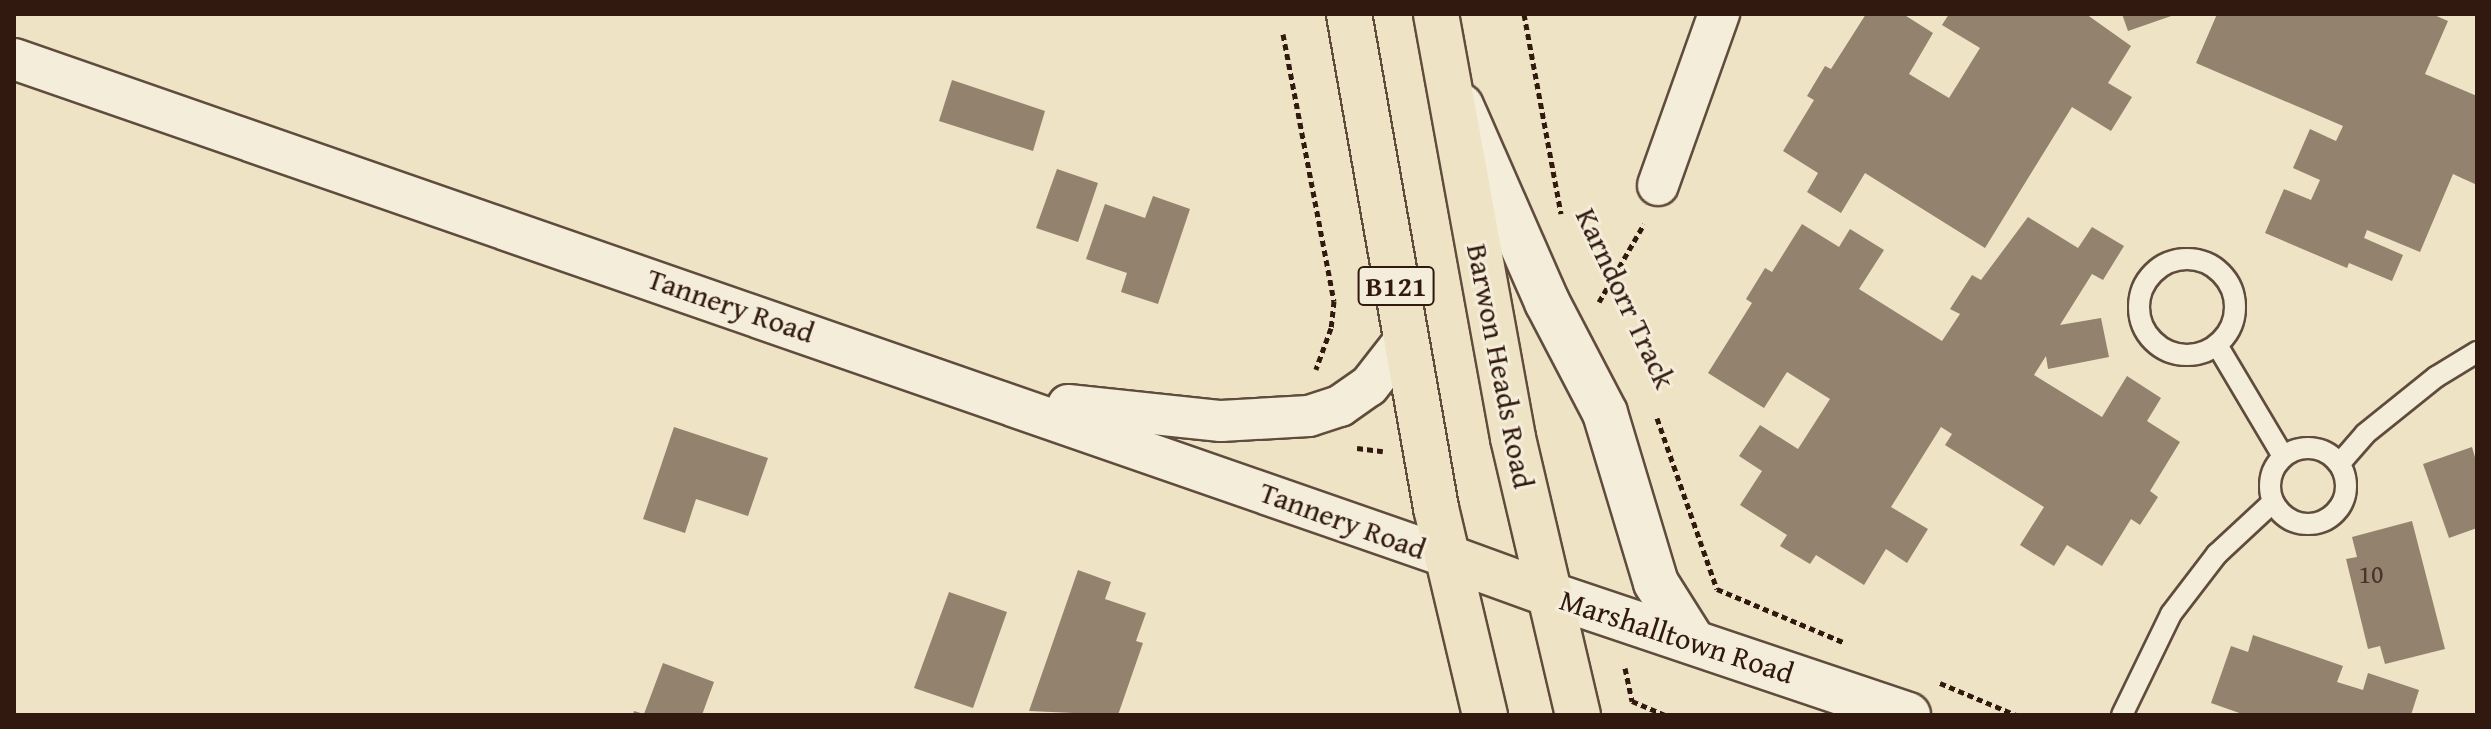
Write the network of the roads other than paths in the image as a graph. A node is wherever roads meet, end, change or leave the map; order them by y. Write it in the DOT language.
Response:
graph roads {
  1 [pos="1349,14"];
  2 [pos="1436,14"];
  3 [pos="1719,14"];
  4 [pos="14,59"];
  5 [pos="1447,74"];
  6 [pos="1658,185"];
  7 [pos="1405,340"];
  8 [pos="2217,345"];
  9 [pos="2477,352"];
  10 [pos="1001,398"];
  11 [pos="2283,456"];
  12 [pos="2340,463"];
  13 [pos="2273,502"];
  14 [pos="1447,557"];
  15 [pos="1546,593"];
  16 [pos="1692,640"];
  17 [pos="1485,715"];
  18 [pos="1578,715"];
  19 [pos="1908,715"];
  20 [pos="2122,715"];
  1 -- 7 [label="main road, B121"];
  2 -- 5 [label="main road, Barwon Heads Road / B121"];
  3 -- 6 [label="street"];
  4 -- 10 [label="street, Tannery Road"];
  5 -- 15 [label="main road, Barwon Heads Road / B121"];
  5 -- 16 [label="street"];
  7 -- 10 [label="street"];
  7 -- 14 [label="main road, B121"];
  8 -- 8 [label="lane"];
  8 -- 11 [label="lane"];
  9 -- 12 [label="lane"];
  10 -- 14 [label="street, Tannery Road"];
  11 -- 12 [label="lane"];
  11 -- 13 [label="lane"];
  12 -- 13 [label="lane"];
  13 -- 20 [label="lane"];
  14 -- 15 [label="main road, Marshalltown Road"];
  14 -- 17 [label="main road, B121"];
  15 -- 16 [label="street, Marshalltown Road"];
  15 -- 18 [label="main road, Barwon Heads Road / B121"];
  16 -- 19 [label="street, Marshalltown Road"];
}
